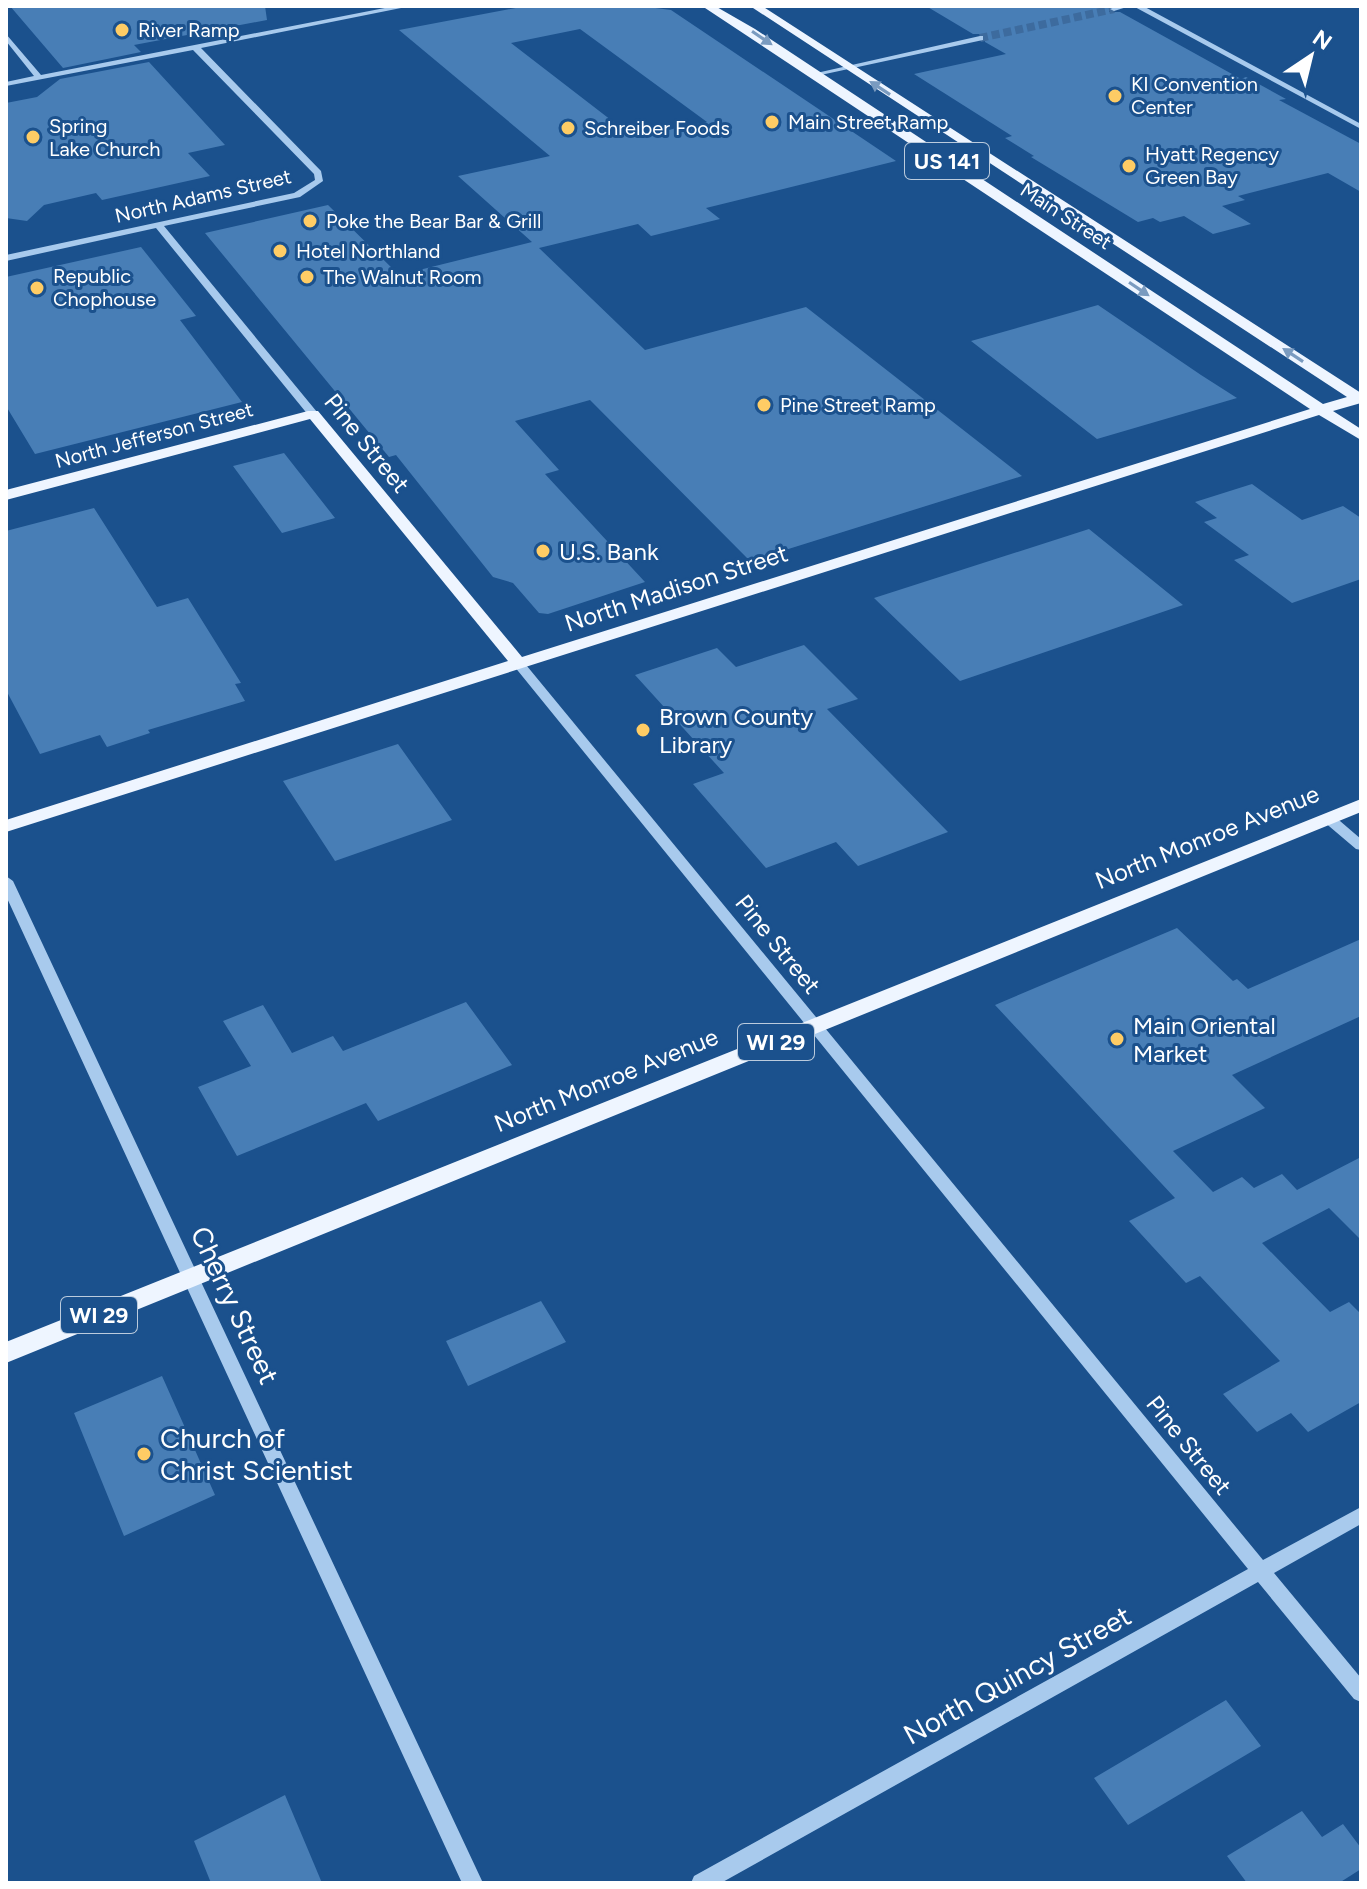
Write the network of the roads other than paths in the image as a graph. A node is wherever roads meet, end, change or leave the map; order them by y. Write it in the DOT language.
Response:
graph roads {
  1 [pos="354,6"];
  2 [pos="407,6"];
  3 [pos="707,6"];
  4 [pos="755,6"];
  5 [pos="1126,6"];
  6 [pos="1137,6"];
  7 [pos="1114,9"];
  8 [pos="364,14"];
  9 [pos="6,36"];
  10 [pos="980,38"];
  11 [pos="196,48"];
  12 [pos="848,67"];
  13 [pos="816,74"];
  14 [pos="39,78"];
  15 [pos="6,84"];
  16 [pos="1361,127"];
  17 [pos="159,226"];
  18 [pos="6,258"];
  19 [pos="1360,398"];
  20 [pos="1321,409"];
  21 [pos="313,414"];
  22 [pos="1361,436"];
  23 [pos="6,495"];
  24 [pos="518,663"];
  25 [pos="1361,805"];
  26 [pos="1328,818"];
  27 [pos="6,826"];
  28 [pos="1361,846"];
  29 [pos="6,881"];
  30 [pos="814,1026"];
  31 [pos="192,1278"];
  32 [pos="6,1353"];
  33 [pos="1361,1515"];
  34 [pos="1261,1571"];
  35 [pos="1361,1693"];
  36 [pos="473,1883"];
  37 [pos="701,1883"];
  1 -- 8 [label="street"];
  2 -- 8 [label="street"];
  3 -- 13 [label="main road, Main Street / US 141, one-way"];
  4 -- 12 [label="main road, Main Street / US 141"];
  5 -- 7 [label="street"];
  6 -- 16 [label="street"];
  8 -- 11 [label="street"];
  9 -- 14 [label="street"];
  10 -- 12 [label="street"];
  11 -- 14 [label="street"];
  11 -- 17 [label="street, North Adams Street"];
  12 -- 13 [label="street"];
  19 -- 12 [label="main road, Main Street / US 141, one-way"];
  13 -- 20 [label="main road, Main Street / US 141, one-way"];
  14 -- 15 [label="street"];
  17 -- 18 [label="street, North Adams Street"];
  17 -- 21 [label="street, Pine Street"];
  19 -- 20 [label="main road, North Madison Street"];
  20 -- 22 [label="main road, Main Street / US 141"];
  20 -- 24 [label="main road, North Madison Street"];
  21 -- 23 [label="main road, North Jefferson Street"];
  21 -- 24 [label="main road, Pine Street"];
  24 -- 27 [label="main road, North Madison Street"];
  24 -- 30 [label="street, Pine Street"];
  25 -- 26 [label="main road, North Monroe Avenue / WI 29"];
  26 -- 28 [label="street"];
  26 -- 30 [label="main road, North Monroe Avenue / WI 29"];
  29 -- 31 [label="street, Cherry Street"];
  30 -- 31 [label="main road, North Monroe Avenue / WI 29"];
  30 -- 34 [label="street, Pine Street"];
  31 -- 32 [label="main road, North Monroe Avenue / WI 29"];
  31 -- 36 [label="street, Cherry Street"];
  33 -- 34 [label="street, North Quincy Street"];
  34 -- 35 [label="street, Pine Street"];
  34 -- 37 [label="street, North Quincy Street"];
}
